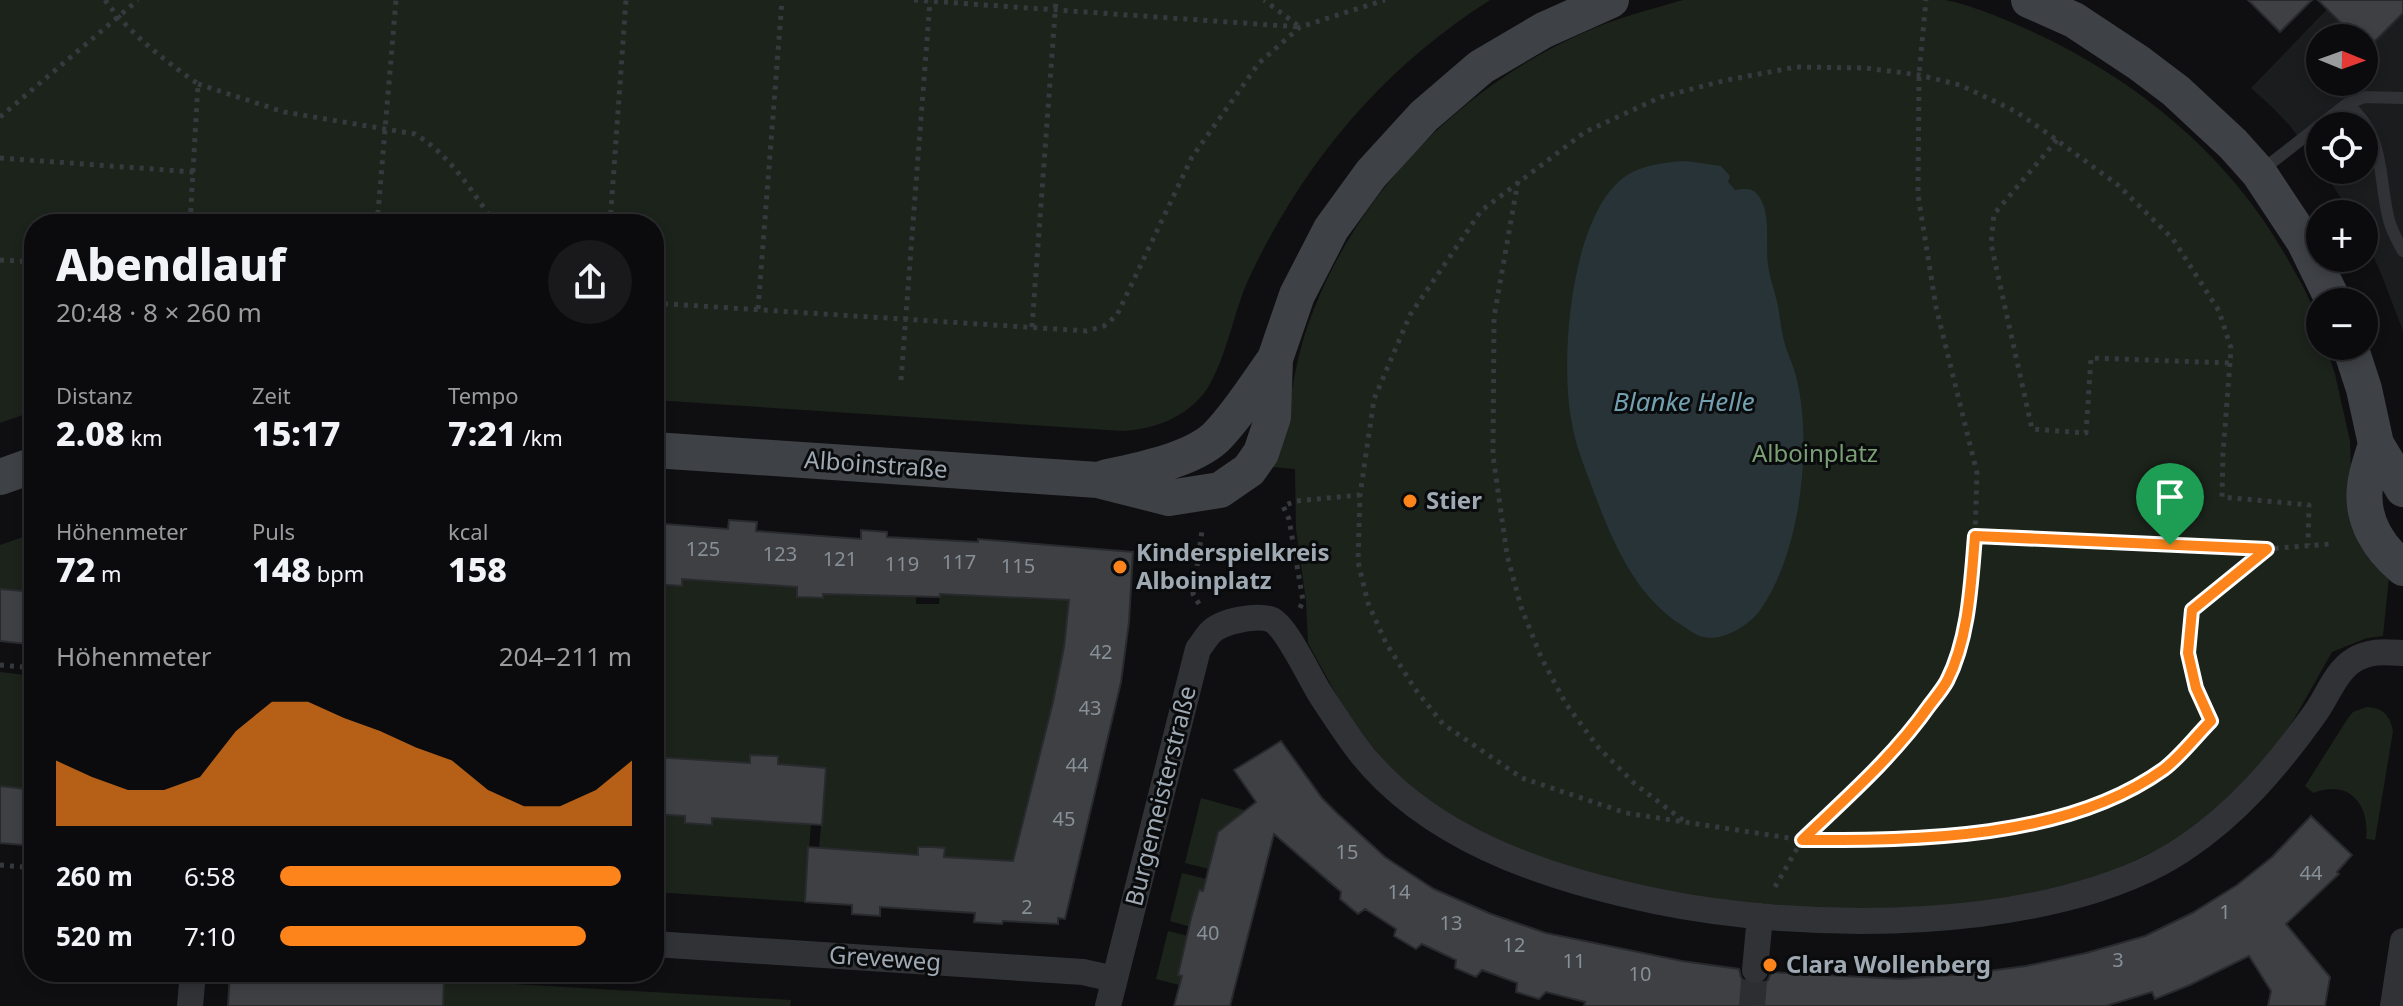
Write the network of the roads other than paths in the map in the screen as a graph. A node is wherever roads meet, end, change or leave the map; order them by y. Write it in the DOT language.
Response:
graph roads {
  1 [pos="1611,0"];
  2 [pos="2029,0"];
  3 [pos="2403,98"];
  4 [pos="2347,104"];
  5 [pos="2259,173"];
  6 [pos="2403,251"];
  7 [pos="2327,288"];
  8 [pos="1275,359"];
  9 [pos="2355,360"];
  10 [pos="2376,444"];
  11 [pos="664,451"];
  12 [pos="24,469"];
  13 [pos="0,477"];
  14 [pos="1098,480"];
  15 [pos="2403,489"];
  16 [pos="2403,568"];
  17 [pos="2403,653"];
  18 [pos="1760,916"];
  19 [pos="2403,941"];
  20 [pos="664,945"];
  21 [pos="1755,970"];
  22 [pos="1114,979"];
  23 [pos="192,982"];
  24 [pos="190,1006"];
  25 [pos="1108,1006"];
  26 [pos="2393,1006"];
  1 -- 8 [label="street"];
  2 -- 5 [label="street"];
  3 -- 4 [label="lane"];
  4 -- 5 [label="lane"];
  4 -- 6 [label="lane"];
  5 -- 7 [label="street"];
  8 -- 14 [label="street"];
  8 -- 14 [label="street"];
  9 -- 10 [label="street"];
  10 -- 15 [label="street"];
  10 -- 16 [label="street"];
  11 -- 14 [label="street, Alboinstraße"];
  12 -- 13 [label="street"];
  17 -- 18 [label="street"];
  18 -- 21 [label="street"];
  18 -- 22 [label="street, Burgemeisterstraße"];
  19 -- 26 [label="street"];
  20 -- 22 [label="street, Greveweg"];
  22 -- 25 [label="street, Burgemeisterstraße"];
  23 -- 24 [label="street"];
}
